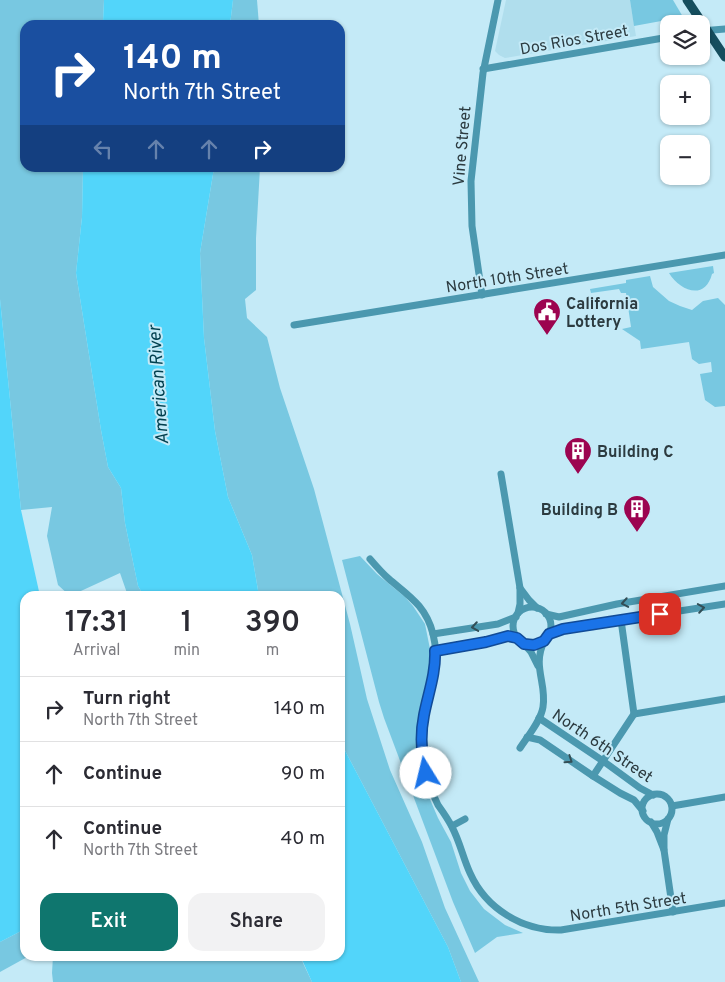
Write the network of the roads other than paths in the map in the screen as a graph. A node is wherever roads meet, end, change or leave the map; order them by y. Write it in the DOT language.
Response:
graph roads {
  1 [pos="498,0"];
  2 [pos="687,0"];
  3 [pos="695,15"];
  4 [pos="725,28"];
  5 [pos="710,30"];
  6 [pos="710,38"];
  7 [pos="660,39"];
  8 [pos="725,57"];
  9 [pos="483,69"];
  10 [pos="725,255"];
  11 [pos="482,295"];
  12 [pos="294,326"];
  13 [pos="501,474"];
  14 [pos="370,559"];
  15 [pos="725,586"];
  16 [pos="520,588"];
  17 [pos="725,604"];
  18 [pos="538,608"];
  19 [pos="546,614"];
  20 [pos="517,615"];
  21 [pos="621,620"];
  22 [pos="434,634"];
  23 [pos="549,634"];
  24 [pos="517,638"];
  25 [pos="544,641"];
  26 [pos="524,644"];
  27 [pos="435,651"];
  28 [pos="538,666"];
  29 [pos="725,699"];
  30 [pos="634,714"];
  31 [pos="539,718"];
  32 [pos="527,738"];
  33 [pos="520,748"];
  34 [pos="603,761"];
  35 [pos="593,776"];
  36 [pos="653,795"];
  37 [pos="725,797"];
  38 [pos="672,806"];
  39 [pos="643,811"];
  40 [pos="465,818"];
  41 [pos="668,819"];
  42 [pos="651,822"];
  43 [pos="452,826"];
  44 [pos="664,850"];
  45 [pos="725,903"];
  46 [pos="673,912"];
  1 -- 9 [label="street, Vine Street"];
  2 -- 3 [label="main road"];
  4 -- 5 [label="street"];
  6 -- 8 [label="main road"];
  7 -- 9 [label="street, Dos Rios Street"];
  9 -- 11 [label="street, Vine Street"];
  10 -- 11 [label="street, North 10th Street"];
  11 -- 12 [label="street, North 10th Street"];
  13 -- 16 [label="street"];
  14 -- 22 [label="street"];
  15 -- 19 [label="street, one-way"];
  16 -- 18 [label="street"];
  16 -- 20 [label="street"];
  21 -- 17 [label="street, one-way"];
  18 -- 19 [label="street"];
  18 -- 20 [label="street"];
  19 -- 23 [label="street"];
  20 -- 22 [label="street, one-way"];
  20 -- 24 [label="street"];
  21 -- 23 [label="street"];
  21 -- 30 [label="street"];
  22 -- 27 [label="street, North 5th Street"];
  23 -- 25 [label="street"];
  24 -- 26 [label="street"];
  24 -- 27 [label="street"];
  25 -- 26 [label="street"];
  25 -- 28 [label="street"];
  26 -- 28 [label="street"];
  27 -- 43 [label="street, North 5th Street"];
  28 -- 31 [label="street"];
  29 -- 30 [label="street"];
  30 -- 34 [label="street"];
  31 -- 32 [label="street"];
  31 -- 34 [label="street, North 6th Street"];
  32 -- 33 [label="street"];
  32 -- 35 [label="street, North 6th Street, one-way"];
  34 -- 35 [label="street"];
  34 -- 36 [label="street, North 6th Street"];
  35 -- 39 [label="street, North 6th Street"];
  36 -- 38 [label="street"];
  36 -- 39 [label="street"];
  37 -- 38 [label="street"];
  38 -- 41 [label="street"];
  39 -- 42 [label="street"];
  40 -- 43 [label="street"];
  41 -- 42 [label="street"];
  41 -- 44 [label="street"];
  42 -- 44 [label="street"];
  43 -- 46 [label="street, North 5th Street"];
  44 -- 46 [label="street"];
  45 -- 46 [label="street, North 5th Street"];
}
